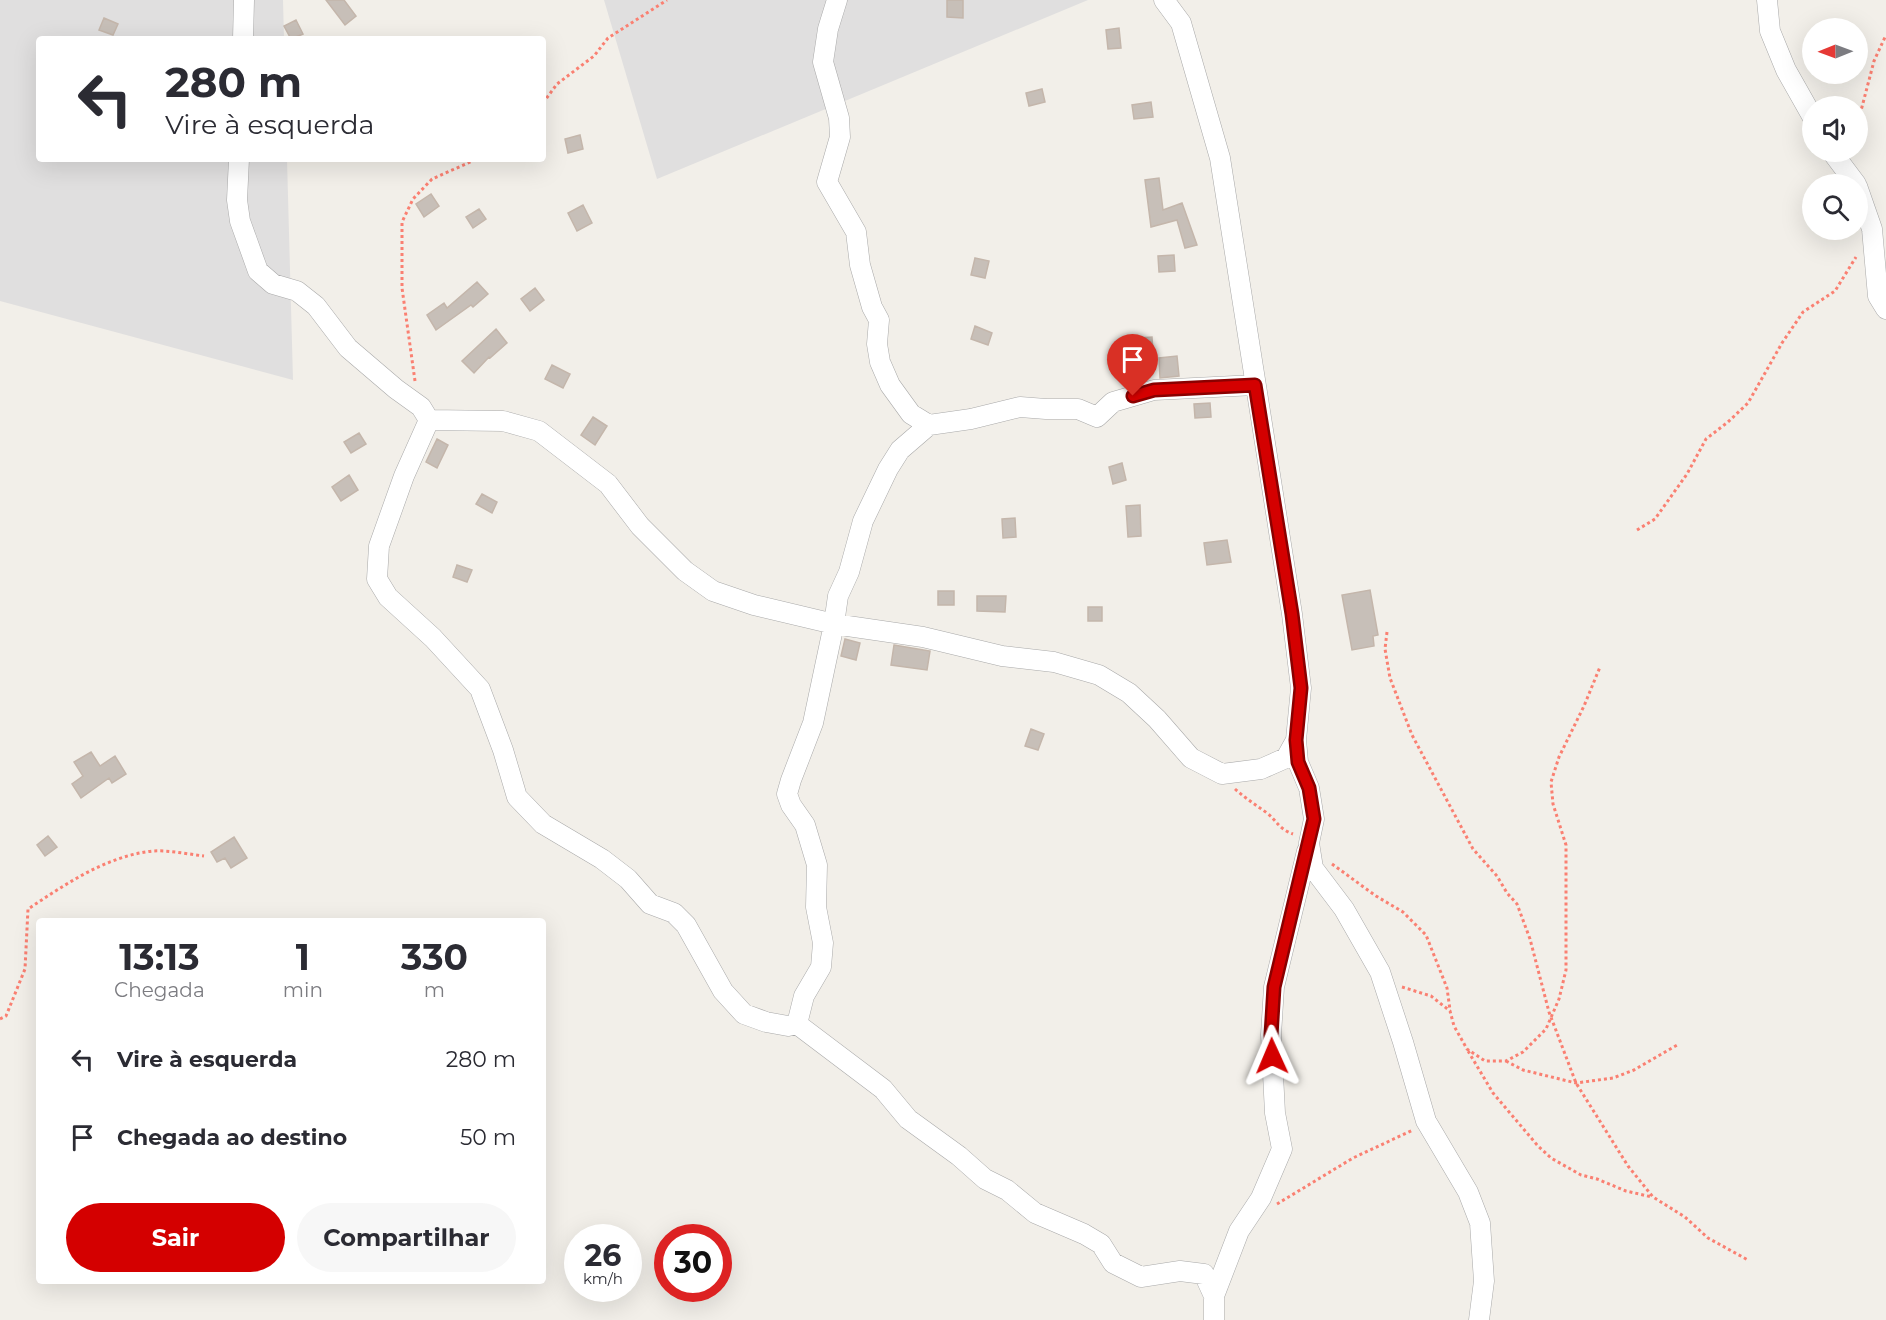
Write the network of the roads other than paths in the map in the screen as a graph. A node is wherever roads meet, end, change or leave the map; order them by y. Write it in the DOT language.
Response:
graph roads {
  1 [pos="244,0"];
  2 [pos="837,0"];
  3 [pos="1164,0"];
  4 [pos="1767,0"];
  5 [pos="243,36"];
  6 [pos="1802,98"];
  7 [pos="239,162"];
  8 [pos="1840,162"];
  9 [pos="1849,174"];
  10 [pos="1868,217"];
  11 [pos="1886,309"];
  12 [pos="1255,385"];
  13 [pos="425,413"];
  14 [pos="929,425"];
  15 [pos="834,624"];
  16 [pos="1296,740"];
  17 [pos="1309,843"];
  18 [pos="797,1024"];
  19 [pos="1214,1296"];
  20 [pos="1214,1320"];
  21 [pos="1479,1320"];
  1 -- 5 [label="street"];
  2 -- 14 [label="street"];
  3 -- 12 [label="street"];
  4 -- 6 [label="street"];
  7 -- 13 [label="street"];
  8 -- 9 [label="street"];
  10 -- 11 [label="street"];
  12 -- 14 [label="street"];
  12 -- 16 [label="street"];
  13 -- 15 [label="street"];
  13 -- 18 [label="street"];
  14 -- 15 [label="street"];
  15 -- 16 [label="street"];
  15 -- 18 [label="street"];
  16 -- 17 [label="street"];
  17 -- 19 [label="street"];
  17 -- 21 [label="street"];
  18 -- 19 [label="street"];
  19 -- 20 [label="street"];
}
